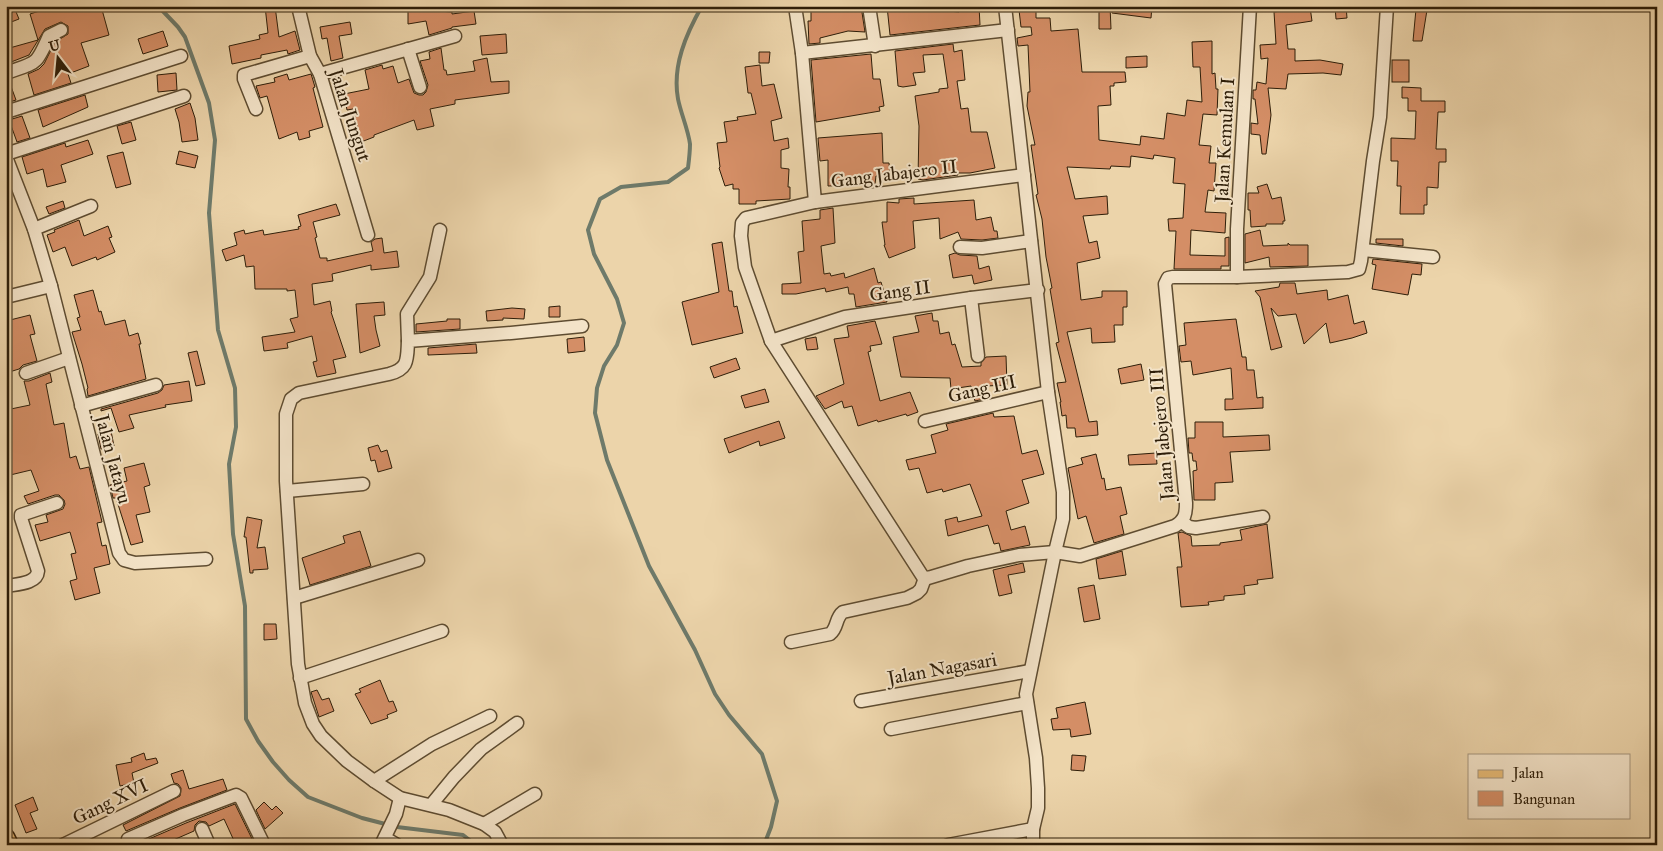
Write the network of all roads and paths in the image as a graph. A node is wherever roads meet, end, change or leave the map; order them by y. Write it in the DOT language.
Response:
graph roads {
  1 [pos="795,6"];
  2 [pos="870,6"];
  3 [pos="1005,6"];
  4 [pos="1250,6"];
  5 [pos="1387,6"];
  6 [pos="301,7"];
  7 [pos="61,30"];
  8 [pos="1008,30"];
  9 [pos="456,36"];
  10 [pos="874,46"];
  11 [pos="408,48"];
  12 [pos="802,53"];
  13 [pos="181,56"];
  14 [pos="310,56"];
  15 [pos="6,73"];
  16 [pos="320,74"];
  17 [pos="420,87"];
  18 [pos="184,96"];
  19 [pos="256,110"];
  20 [pos="6,112"];
  21 [pos="6,155"];
  22 [pos="1024,175"];
  23 [pos="815,202"];
  24 [pos="91,206"];
  25 [pos="34,229"];
  26 [pos="440,230"];
  27 [pos="368,235"];
  28 [pos="1031,242"];
  29 [pos="960,247"];
  30 [pos="1363,250"];
  31 [pos="1433,257"];
  32 [pos="1237,277"];
  33 [pos="51,286"];
  34 [pos="1038,290"];
  35 [pos="6,297"];
  36 [pos="971,298"];
  37 [pos="582,326"];
  38 [pos="408,341"];
  39 [pos="771,341"];
  40 [pos="978,356"];
  41 [pos="68,358"];
  42 [pos="26,373"];
  43 [pos="156,385"];
  44 [pos="1048,392"];
  45 [pos="81,406"];
  46 [pos="925,421"];
  47 [pos="363,484"];
  48 [pos="287,491"];
  49 [pos="57,502"];
  50 [pos="1263,517"];
  51 [pos="1182,522"];
  52 [pos="1055,552"];
  53 [pos="206,559"];
  54 [pos="418,560"];
  55 [pos="925,578"];
  56 [pos="6,586"];
  57 [pos="294,598"];
  58 [pos="442,631"];
  59 [pos="792,642"];
  60 [pos="1030,672"];
  61 [pos="300,678"];
  62 [pos="861,701"];
  63 [pos="1027,703"];
  64 [pos="490,716"];
  65 [pos="517,723"];
  66 [pos="891,729"];
  67 [pos="374,781"];
  68 [pos="174,791"];
  69 [pos="535,794"];
  70 [pos="400,798"];
  71 [pos="431,805"];
  72 [pos="484,824"];
  73 [pos="202,829"];
  74 [pos="1033,829"];
  75 [pos="6,837"];
  76 [pos="385,838"];
  77 [pos="128,839"];
  78 [pos="10,845"];
  79 [pos="63,845"];
  80 [pos="209,845"];
  81 [pos="264,845"];
  82 [pos="397,845"];
  83 [pos="502,845"];
  84 [pos="948,845"];
  85 [pos="1033,845"];
  1 -- 12 [label="street, Gang Jabajero II"];
  2 -- 10 [label="street"];
  3 -- 8 [label="street"];
  4 -- 32 [label="street, Jalan Kemulan I"];
  5 -- 30 [label="street"];
  6 -- 14 [label="street, Jalan Jungut"];
  7 -- 15 [label="street"];
  8 -- 10 [label="street"];
  8 -- 22 [label="street"];
  9 -- 11 [label="street"];
  10 -- 12 [label="street"];
  11 -- 16 [label="street"];
  11 -- 17 [label="street"];
  12 -- 23 [label="street, Gang Jabajero II"];
  13 -- 20 [label="street"];
  14 -- 16 [label="street, Jalan Jungut"];
  14 -- 19 [label="street"];
  16 -- 27 [label="street, Jalan Jungut"];
  18 -- 21 [label="street"];
  21 -- 25 [label="street, Jalan Jatayu"];
  22 -- 23 [label="street, Gang Jabajero II"];
  22 -- 28 [label="street"];
  23 -- 39 [label="street"];
  24 -- 25 [label="street"];
  25 -- 33 [label="street, Jalan Jatayu"];
  26 -- 38 [label="street"];
  28 -- 29 [label="street"];
  28 -- 34 [label="street"];
  30 -- 31 [label="street"];
  30 -- 32 [label="street"];
  32 -- 51 [label="street, Jalan Jabejero III"];
  33 -- 35 [label="street"];
  33 -- 41 [label="street, Jalan Jatayu"];
  34 -- 36 [label="street, Gang II"];
  34 -- 44 [label="street"];
  36 -- 39 [label="street, Gang II"];
  36 -- 40 [label="street"];
  37 -- 38 [label="street"];
  38 -- 48 [label="street"];
  39 -- 55 [label="street"];
  41 -- 42 [label="street"];
  41 -- 45 [label="street, Jalan Jatayu"];
  43 -- 45 [label="street"];
  44 -- 46 [label="street, Gang III"];
  44 -- 52 [label="street"];
  45 -- 53 [label="street, Jalan Jatayu"];
  47 -- 48 [label="street"];
  48 -- 57 [label="street"];
  49 -- 56 [label="street"];
  50 -- 51 [label="street"];
  51 -- 52 [label="street, Jalan Jabejero III"];
  52 -- 55 [label="street, Jalan Jabejero III"];
  52 -- 60 [label="street"];
  54 -- 57 [label="street"];
  55 -- 59 [label="street"];
  57 -- 61 [label="street"];
  58 -- 61 [label="street"];
  60 -- 62 [label="street, Jalan Nagasari"];
  60 -- 63 [label="street"];
  61 -- 67 [label="street"];
  63 -- 66 [label="street"];
  63 -- 74 [label="street"];
  64 -- 67 [label="street"];
  65 -- 71 [label="street"];
  67 -- 70 [label="street"];
  68 -- 79 [label="street, Gang XVI"];
  69 -- 72 [label="street"];
  70 -- 71 [label="street"];
  70 -- 76 [label="street"];
  71 -- 72 [label="street"];
  72 -- 83 [label="street"];
  73 -- 80 [label="street"];
  74 -- 84 [label="street"];
  74 -- 85 [label="street"];
  75 -- 78 [label="main road"];
  76 -- 82 [label="street"];
  77 -- 81 [label="street"];
}
